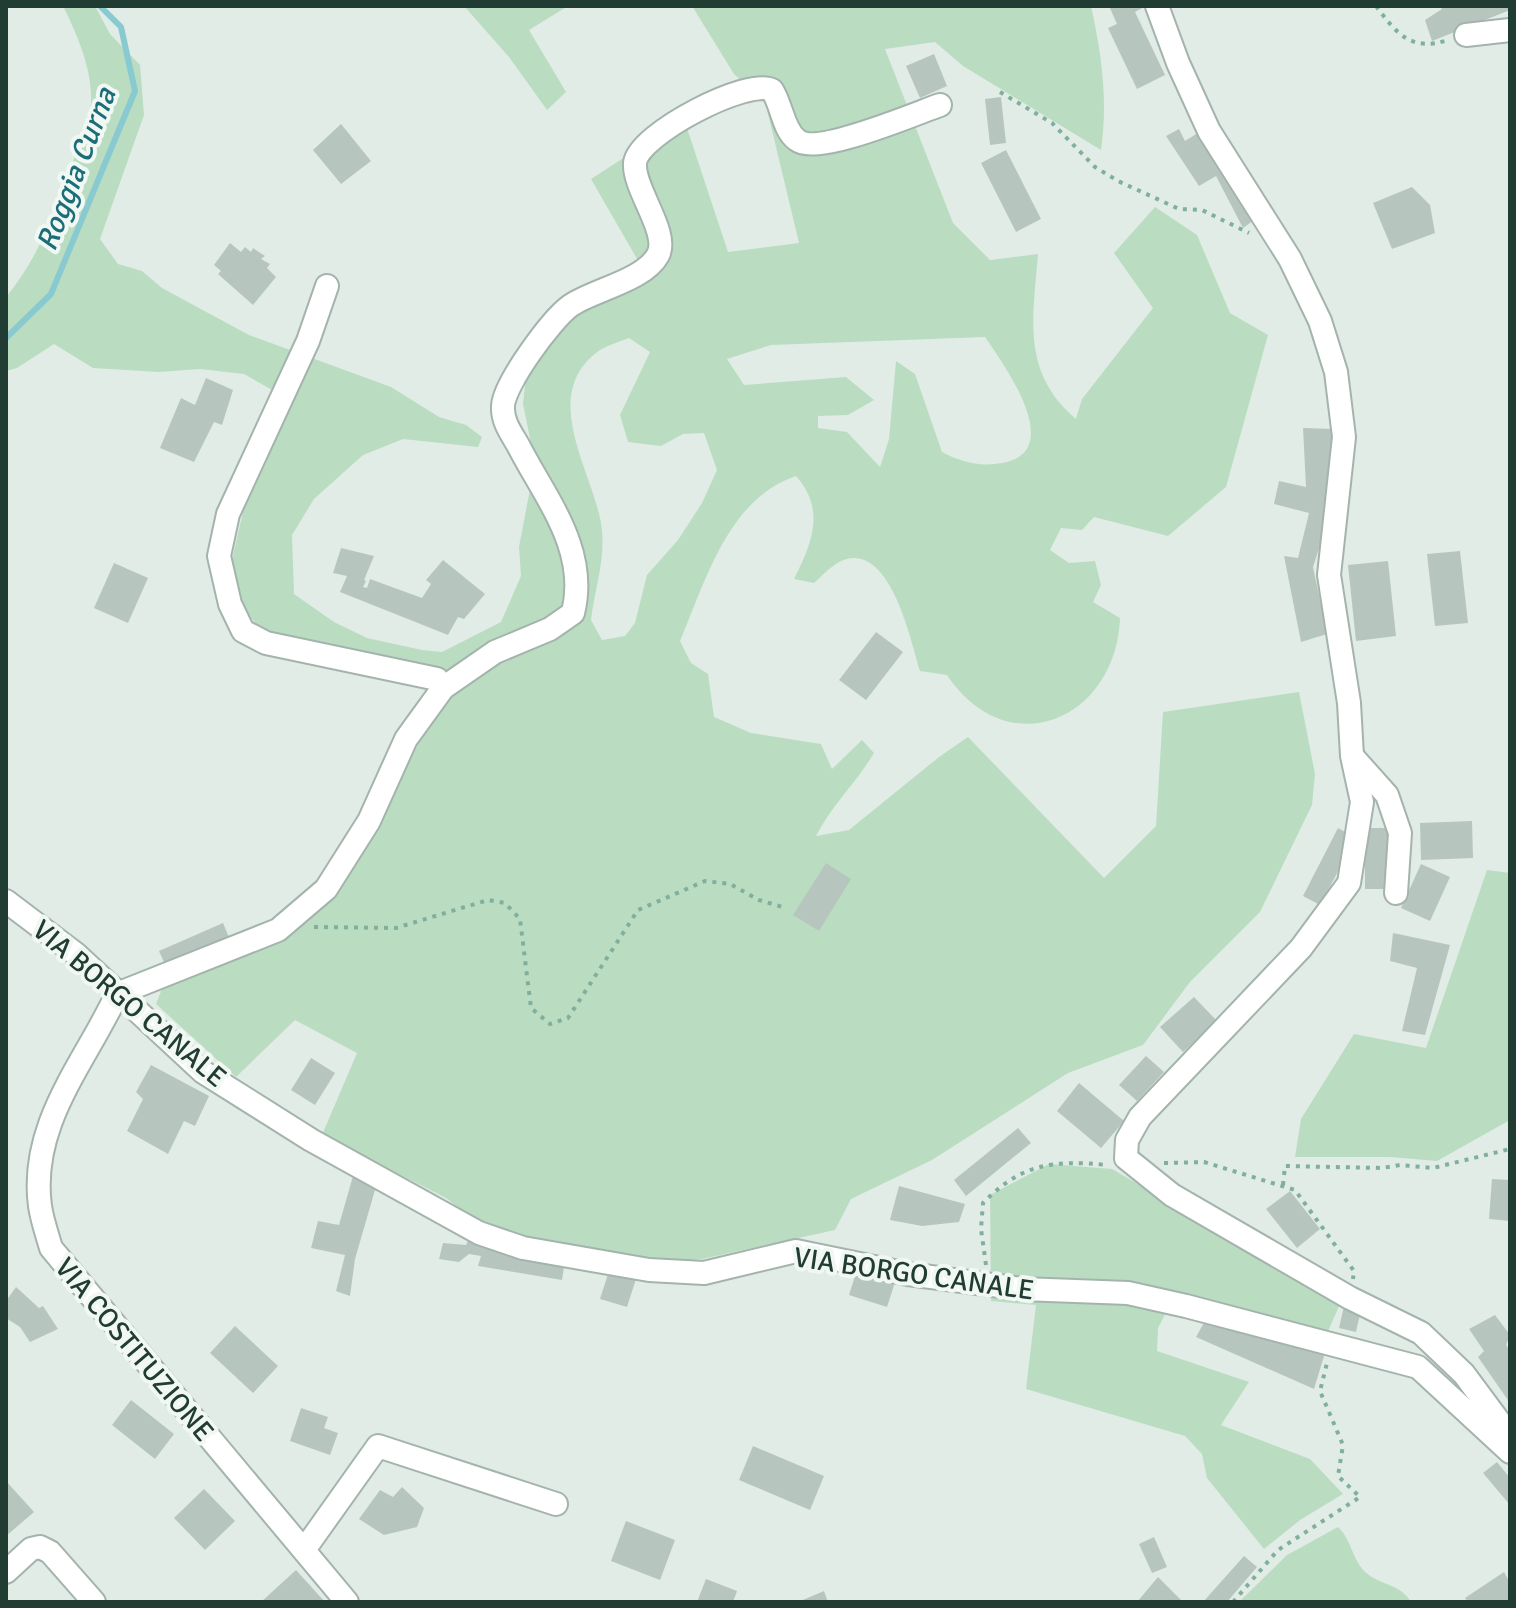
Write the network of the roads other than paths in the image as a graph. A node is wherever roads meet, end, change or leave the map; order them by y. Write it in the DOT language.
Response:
graph roads {
  1 [pos="1157,6"];
  2 [pos="1510,30"];
  3 [pos="1466,35"];
  4 [pos="940,105"];
  5 [pos="327,286"];
  6 [pos="443,688"];
  7 [pos="1352,756"];
  8 [pos="1396,893"];
  9 [pos="6,901"];
  10 [pos="117,994"];
  11 [pos="1510,1436"];
  12 [pos="1510,1452"];
  13 [pos="556,1504"];
  14 [pos="304,1550"];
  15 [pos="6,1572"];
  16 [pos="94,1602"];
  17 [pos="347,1602"];
  1 -- 7 [label="street"];
  2 -- 3 [label="street"];
  4 -- 6 [label="street"];
  5 -- 6 [label="street"];
  6 -- 10 [label="street"];
  7 -- 8 [label="street"];
  7 -- 11 [label="street"];
  9 -- 10 [label="street, VIA BORGO CANALE"];
  10 -- 12 [label="street, VIA BORGO CANALE"];
  10 -- 14 [label="street, VIA COSTITUZIONE"];
  13 -- 14 [label="street"];
  14 -- 17 [label="street, VIA COSTITUZIONE"];
  15 -- 16 [label="street"];
}
